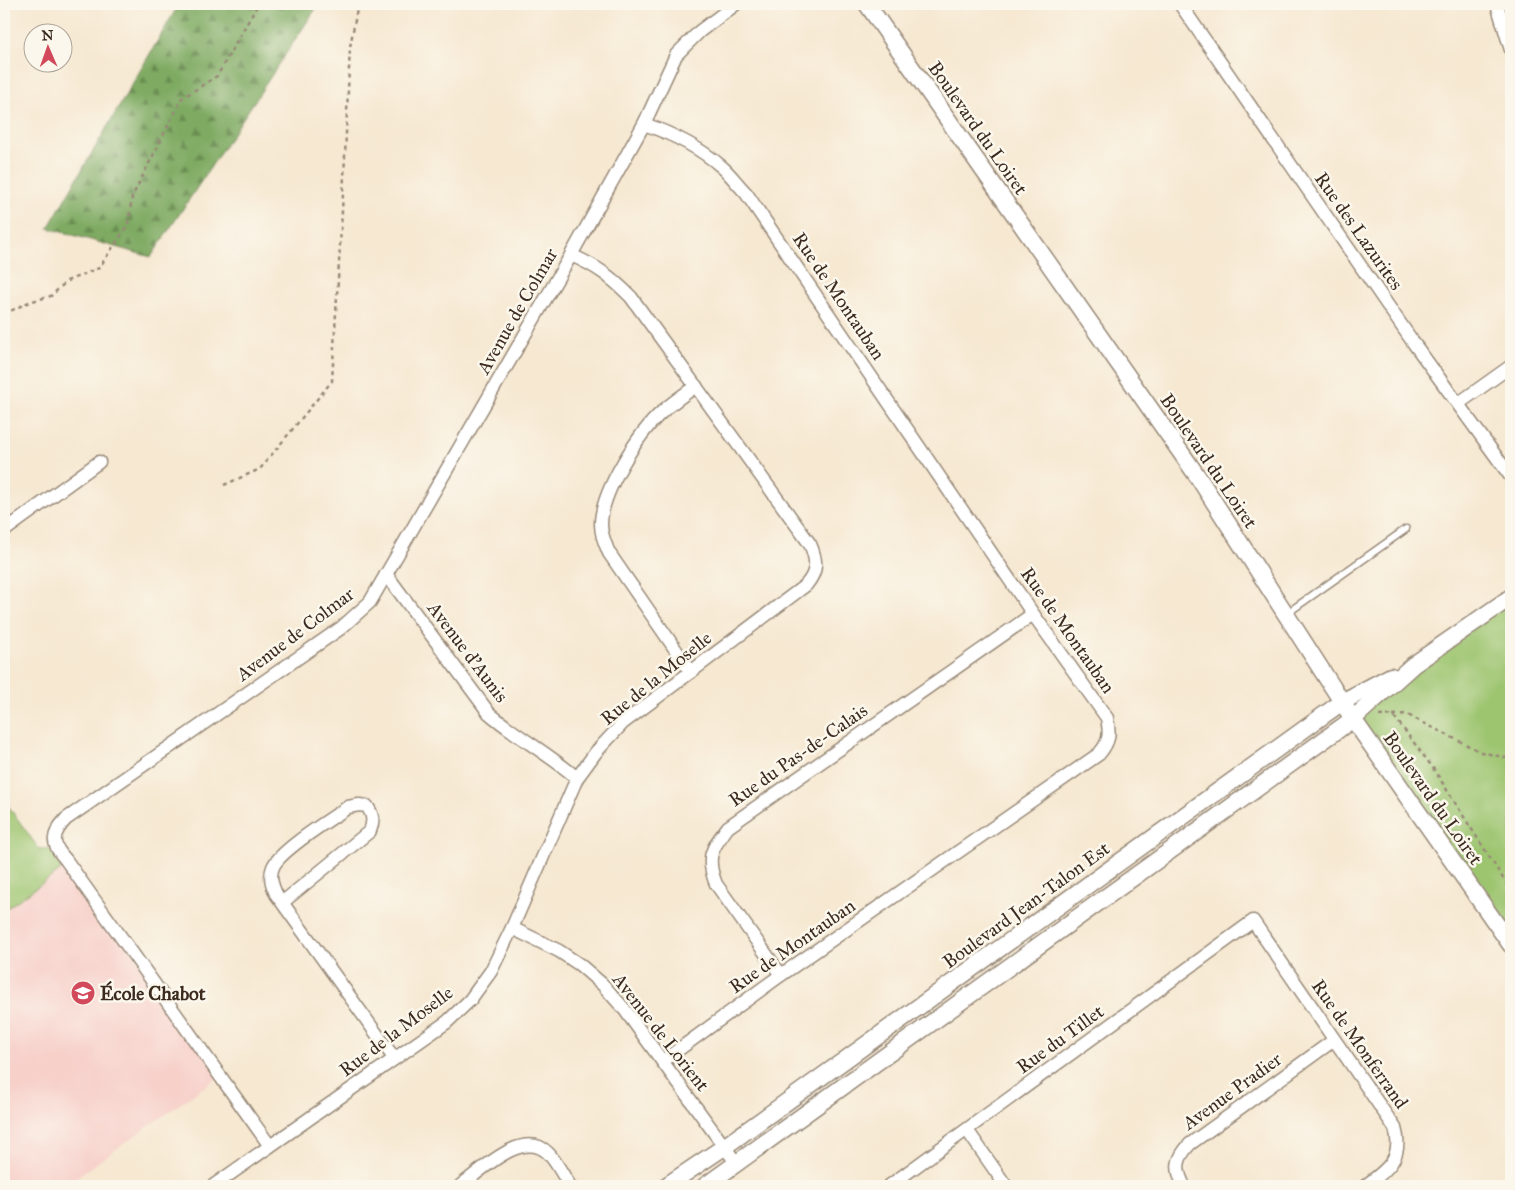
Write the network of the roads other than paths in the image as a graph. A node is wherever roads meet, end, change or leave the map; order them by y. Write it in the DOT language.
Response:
graph roads {
  1 [pos="736,4"];
  2 [pos="867,4"];
  3 [pos="1180,4"];
  4 [pos="1497,4"];
  5 [pos="1511,50"];
  6 [pos="644,124"];
  7 [pos="571,256"];
  8 [pos="1511,366"];
  9 [pos="696,386"];
  10 [pos="1459,403"];
  11 [pos="99,462"];
  12 [pos="1511,476"];
  13 [pos="1406,529"];
  14 [pos="4,530"];
  15 [pos="386,574"];
  16 [pos="1511,597"];
  17 [pos="1033,614"];
  18 [pos="1286,614"];
  19 [pos="1413,665"];
  20 [pos="691,672"];
  21 [pos="1342,702"];
  22 [pos="1353,718"];
  23 [pos="578,778"];
  24 [pos="283,902"];
  25 [pos="1253,921"];
  26 [pos="512,928"];
  27 [pos="1511,945"];
  28 [pos="781,976"];
  29 [pos="1334,1040"];
  30 [pos="394,1058"];
  31 [pos="663,1061"];
  32 [pos="967,1130"];
  33 [pos="270,1146"];
  34 [pos="724,1146"];
  35 [pos="736,1164"];
  36 [pos="213,1186"];
  37 [pos="460,1186"];
  38 [pos="570,1186"];
  39 [pos="666,1186"];
  40 [pos="705,1186"];
  41 [pos="889,1186"];
  42 [pos="1006,1186"];
  43 [pos="1184,1186"];
  44 [pos="1365,1186"];
  1 -- 6 [label="street, Avenue de Colmar"];
  2 -- 18 [label="street, Boulevard du Loiret"];
  3 -- 10 [label="street, Rue des Lazurites"];
  4 -- 5 [label="street"];
  6 -- 7 [label="street, Avenue de Colmar"];
  6 -- 17 [label="street, Rue de Montauban"];
  7 -- 9 [label="street, Rue de la Moselle"];
  7 -- 15 [label="street, Avenue de Colmar"];
  8 -- 10 [label="street"];
  9 -- 20 [label="street"];
  9 -- 20 [label="street, Rue de la Moselle"];
  10 -- 12 [label="street, Rue des Lazurites"];
  11 -- 14 [label="street"];
  13 -- 18 [label="lane"];
  15 -- 23 [label="street, Avenue d'Aunis"];
  15 -- 33 [label="street, Avenue de Colmar"];
  16 -- 19 [label="street, Boulevard Jean-Talon Est"];
  17 -- 28 [label="street, Rue du Pas-de-Calais"];
  17 -- 28 [label="street, Rue de Montauban"];
  18 -- 21 [label="street, Boulevard du Loiret"];
  19 -- 21 [label="street, Boulevard Jean-Talon Est"];
  19 -- 22 [label="street, Boulevard Jean-Talon Est"];
  20 -- 23 [label="street, Rue de la Moselle"];
  21 -- 22 [label="street, Boulevard du Loiret"];
  21 -- 34 [label="street, Boulevard Jean-Talon Est"];
  22 -- 27 [label="street, Boulevard du Loiret"];
  22 -- 35 [label="street, Boulevard Jean-Talon Est"];
  23 -- 26 [label="street, Rue de la Moselle"];
  24 -- 24 [label="street"];
  24 -- 30 [label="street"];
  25 -- 29 [label="street, Rue de Monferrand"];
  25 -- 32 [label="street, Rue du Tillet"];
  26 -- 30 [label="street, Rue de la Moselle"];
  26 -- 31 [label="street, Avenue de Lorient"];
  28 -- 31 [label="street, Rue de Montauban"];
  29 -- 43 [label="street, Avenue Pradier"];
  29 -- 44 [label="street, Rue de Monferrand"];
  30 -- 33 [label="street, Rue de la Moselle"];
  31 -- 34 [label="street, Avenue de Lorient"];
  32 -- 41 [label="street, Rue du Tillet"];
  32 -- 42 [label="street"];
  33 -- 36 [label="street, Rue de la Moselle"];
  34 -- 35 [label="street, Avenue de Lorient"];
  34 -- 39 [label="street, Boulevard Jean-Talon Est"];
  35 -- 40 [label="street, Boulevard Jean-Talon Est"];
  37 -- 38 [label="street"];
}
